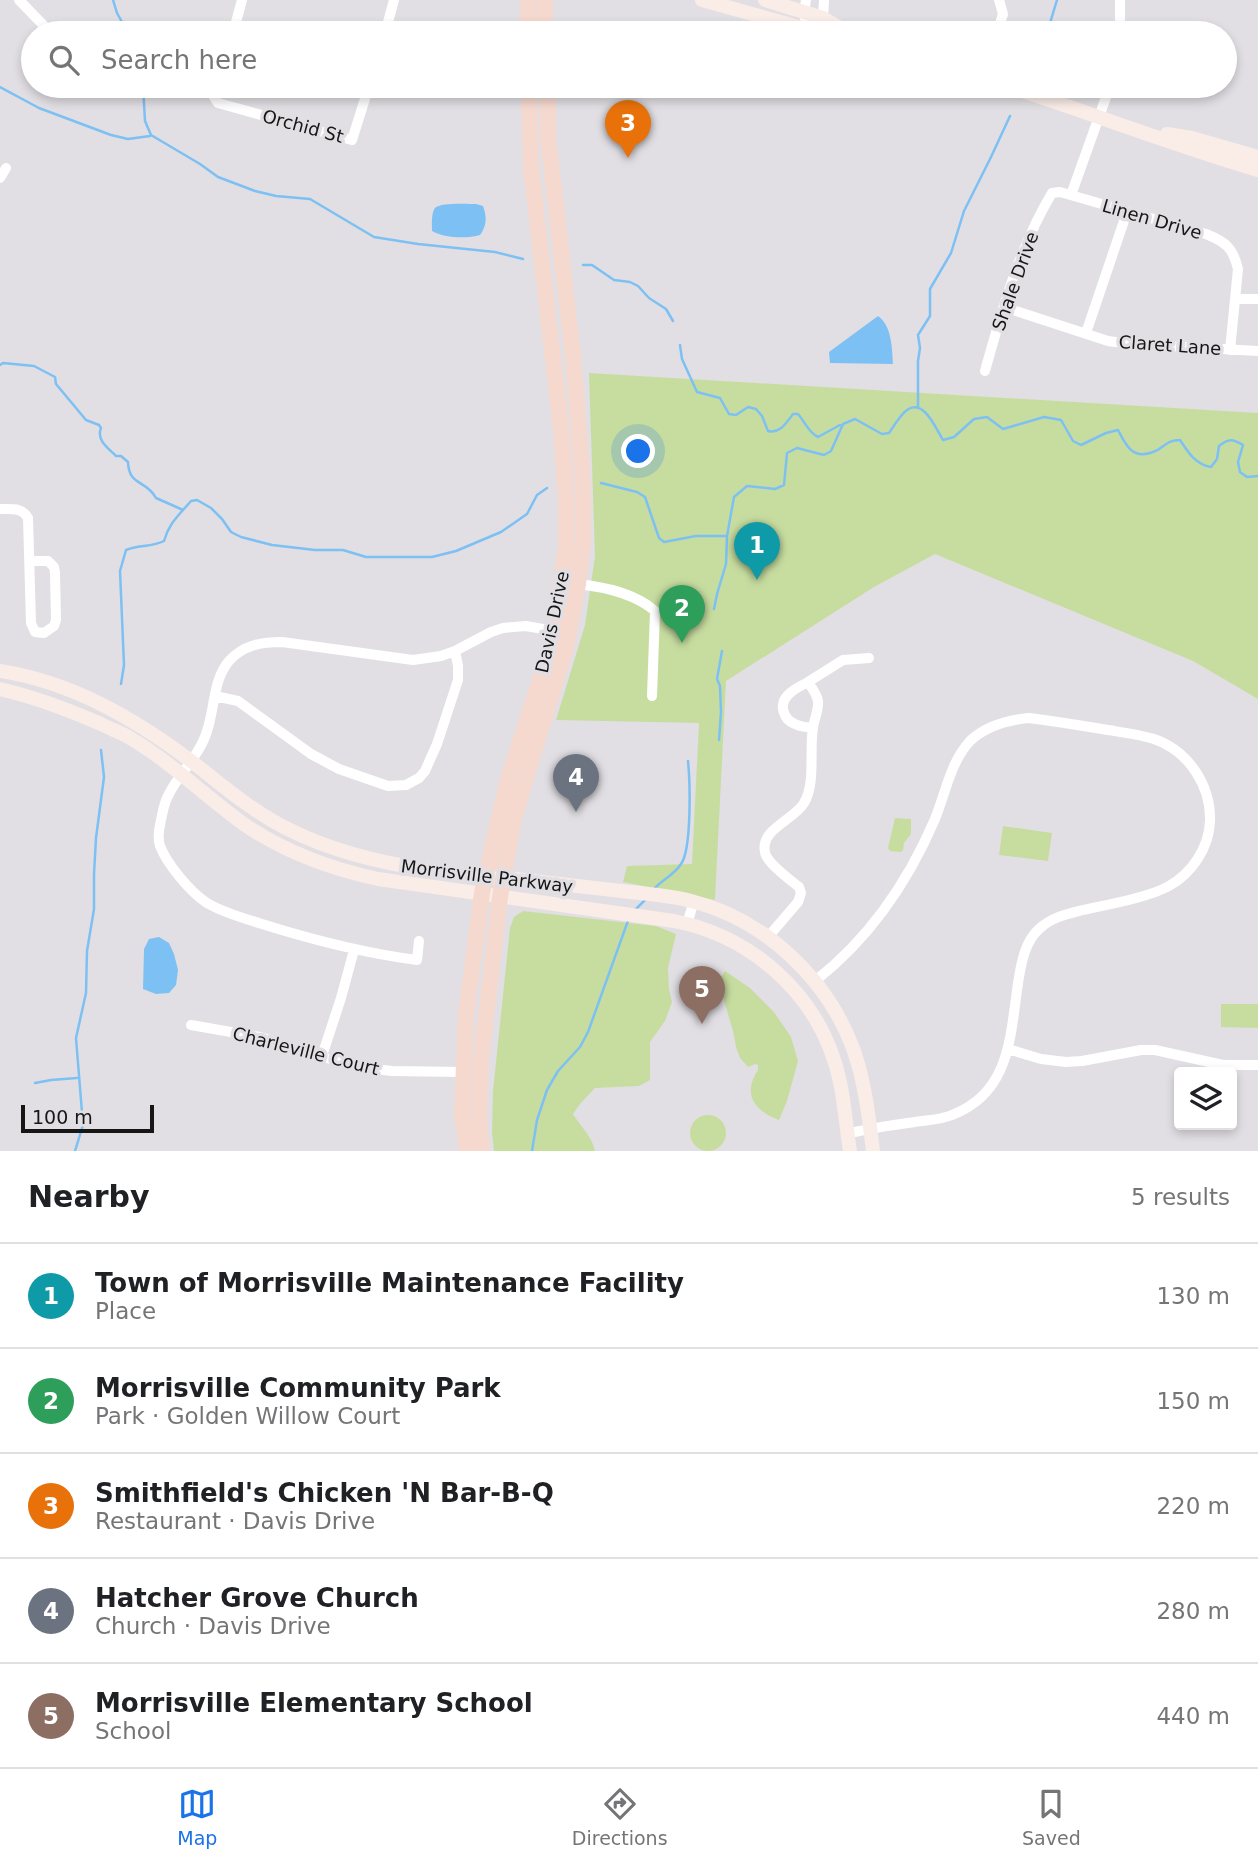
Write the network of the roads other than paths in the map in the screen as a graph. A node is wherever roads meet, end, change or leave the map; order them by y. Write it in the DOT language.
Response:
graph roads {
  1 [pos="19,0"];
  2 [pos="242,0"];
  3 [pos="394,0"];
  4 [pos="528,0"];
  5 [pos="545,0"];
  6 [pos="702,0"];
  7 [pos="765,0"];
  8 [pos="824,0"];
  9 [pos="999,0"];
  10 [pos="1121,0"];
  11 [pos="805,6"];
  12 [pos="823,18"];
  13 [pos="39,21"];
  14 [pos="236,21"];
  15 [pos="388,21"];
  16 [pos="529,21"];
  17 [pos="545,21"];
  18 [pos="777,21"];
  19 [pos="818,21"];
  20 [pos="828,21"];
  21 [pos="1001,21"];
  22 [pos="1120,21"];
  23 [pos="215,98"];
  24 [pos="365,98"];
  25 [pos="530,98"];
  26 [pos="548,98"];
  27 [pos="1044,98"];
  28 [pos="1106,98"];
  29 [pos="1099,116"];
  30 [pos="1145,132"];
  31 [pos="1258,157"];
  32 [pos="1258,170"];
  33 [pos="1052,193"];
  34 [pos="1071,195"];
  35 [pos="1127,212"];
  36 [pos="1236,299"];
  37 [pos="1258,299"];
  38 [pos="1004,307"];
  39 [pos="1086,333"];
  40 [pos="1230,350"];
  41 [pos="1258,351"];
  42 [pos="985,372"];
  43 [pos="0,509"];
  44 [pos="30,561"];
  45 [pos="578,584"];
  46 [pos="554,631"];
  47 [pos="455,651"];
  48 [pos="869,658"];
  49 [pos="0,671"];
  50 [pos="807,682"];
  51 [pos="0,690"];
  52 [pos="215,696"];
  53 [pos="652,696"];
  54 [pos="813,728"];
  55 [pos="191,762"];
  56 [pos="181,774"];
  57 [pos="503,879"];
  58 [pos="484,885"];
  59 [pos="500,897"];
  60 [pos="694,901"];
  61 [pos="687,924"];
  62 [pos="768,937"];
  63 [pos="419,941"];
  64 [pos="354,950"];
  65 [pos="815,981"];
  66 [pos="191,1025"];
  67 [pos="1008,1049"];
  68 [pos="322,1056"];
  69 [pos="1258,1065"];
  70 [pos="463,1072"];
  71 [pos="870,1128"];
  72 [pos="847,1133"];
  73 [pos="467,1151"];
  74 [pos="482,1151"];
  75 [pos="850,1151"];
  76 [pos="873,1151"];
  1 -- 13 [label="street"];
  2 -- 14 [label="street"];
  3 -- 15 [label="street"];
  4 -- 16 [label="main road"];
  5 -- 17 [label="main road"];
  6 -- 18 [label="main road"];
  7 -- 11 [label="main road"];
  8 -- 12 [label="street"];
  9 -- 21 [label="street"];
  10 -- 22 [label="street"];
  11 -- 12 [label="main road"];
  12 -- 19 [label="street"];
  12 -- 20 [label="main road"];
  23 -- 24 [label="street, Orchid St"];
  25 -- 46 [label="main road, Davis Drive"];
  26 -- 45 [label="main road, Davis Drive"];
  27 -- 29 [label="main road"];
  28 -- 29 [label="street"];
  29 -- 30 [label="main road"];
  29 -- 34 [label="street"];
  30 -- 31 [label="main road"];
  30 -- 32 [label="main road"];
  33 -- 34 [label="street, Linen Drive"];
  33 -- 38 [label="street, Shale Drive"];
  34 -- 35 [label="street, Linen Drive"];
  35 -- 36 [label="street, Linen Drive"];
  35 -- 39 [label="street"];
  36 -- 37 [label="street"];
  36 -- 40 [label="street, Linen Drive"];
  38 -- 39 [label="street, Claret Lane"];
  38 -- 42 [label="street, Shale Drive"];
  39 -- 40 [label="street, Claret Lane"];
  40 -- 41 [label="street, Claret Lane"];
  43 -- 44 [label="street"];
  44 -- 44 [label="street"];
  45 -- 53 [label="street"];
  45 -- 57 [label="main road, Davis Drive"];
  46 -- 47 [label="street"];
  46 -- 58 [label="main road, Davis Drive"];
  47 -- 52 [label="street"];
  47 -- 52 [label="street"];
  48 -- 50 [label="street"];
  49 -- 55 [label="main road, Morrisville Parkway"];
  50 -- 54 [label="street"];
  50 -- 54 [label="street"];
  51 -- 56 [label="main road, Morrisville Parkway"];
  52 -- 55 [label="street"];
  54 -- 62 [label="street"];
  55 -- 56 [label="street"];
  55 -- 58 [label="main road, Morrisville Parkway"];
  56 -- 58 [label="main road, Morrisville Parkway"];
  56 -- 64 [label="street"];
  57 -- 58 [label="main road, Morrisville Parkway"];
  57 -- 59 [label="main road, Davis Drive"];
  57 -- 60 [label="main road, Morrisville Parkway"];
  58 -- 59 [label="main road, Morrisville Parkway"];
  58 -- 70 [label="main road, Davis Drive"];
  59 -- 61 [label="main road, Morrisville Parkway"];
  59 -- 74 [label="main road, Davis Drive"];
  60 -- 61 [label="street"];
  60 -- 62 [label="main road, Morrisville Parkway"];
  61 -- 72 [label="main road, Morrisville Parkway"];
  62 -- 65 [label="main road, Morrisville Parkway"];
  63 -- 64 [label="street"];
  64 -- 68 [label="street"];
  65 -- 67 [label="street"];
  65 -- 71 [label="main road, Morrisville Parkway"];
  66 -- 68 [label="street, Charleville Court"];
  67 -- 69 [label="street"];
  67 -- 71 [label="street"];
  68 -- 70 [label="street, Charleville Court"];
  70 -- 73 [label="main road, Davis Drive"];
  71 -- 72 [label="street"];
  71 -- 76 [label="main road, Morrisville Parkway"];
  72 -- 75 [label="main road, Morrisville Parkway"];
}
